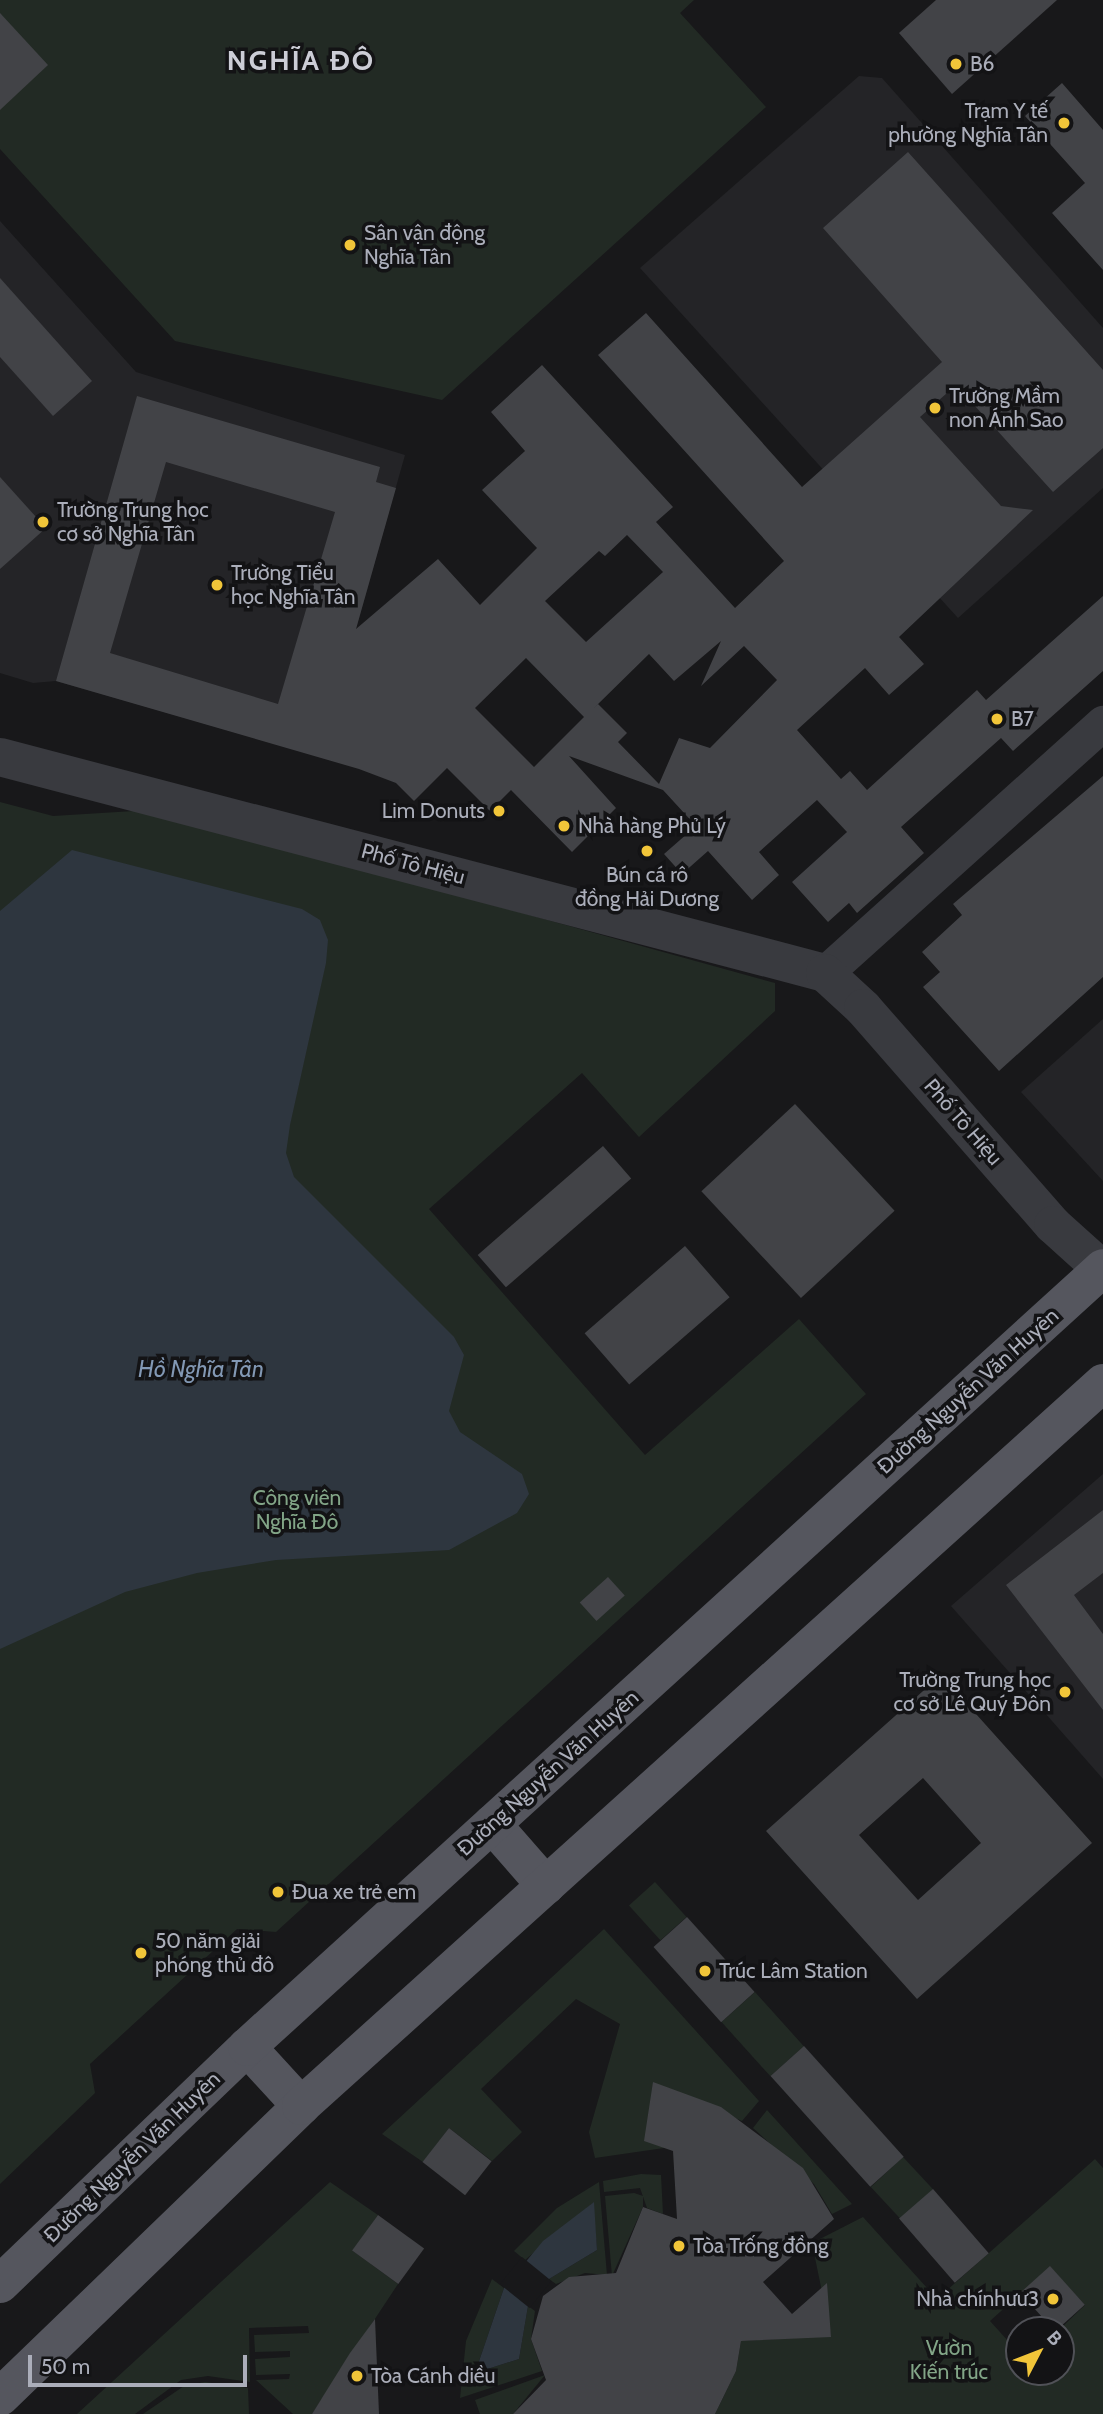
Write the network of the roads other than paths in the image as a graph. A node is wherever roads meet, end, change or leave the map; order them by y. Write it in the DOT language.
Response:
graph roads {
  1 [pos="1103,723"];
  2 [pos="0,757"];
  3 [pos="825,973"];
  4 [pos="1103,1269"];
  5 [pos="1103,1383"];
  6 [pos="492,1824"];
  7 [pos="546,1886"];
  8 [pos="247,2047"];
  9 [pos="301,2106"];
  10 [pos="0,2284"];
  11 [pos="0,2397"];
  1 -- 3 [label="street"];
  2 -- 3 [label="street, Phố Tô Hiệu"];
  3 -- 4 [label="street, Phố Tô Hiệu"];
  4 -- 6 [label="main road, Đường Nguyễn Văn Huyên"];
  5 -- 7 [label="main road"];
  6 -- 7 [label="main road"];
  6 -- 8 [label="main road, Đường Nguyễn Văn Huyên"];
  7 -- 9 [label="main road"];
  8 -- 9 [label="main road"];
  8 -- 10 [label="main road, Đường Nguyễn Văn Huyên"];
  9 -- 11 [label="main road"];
}
